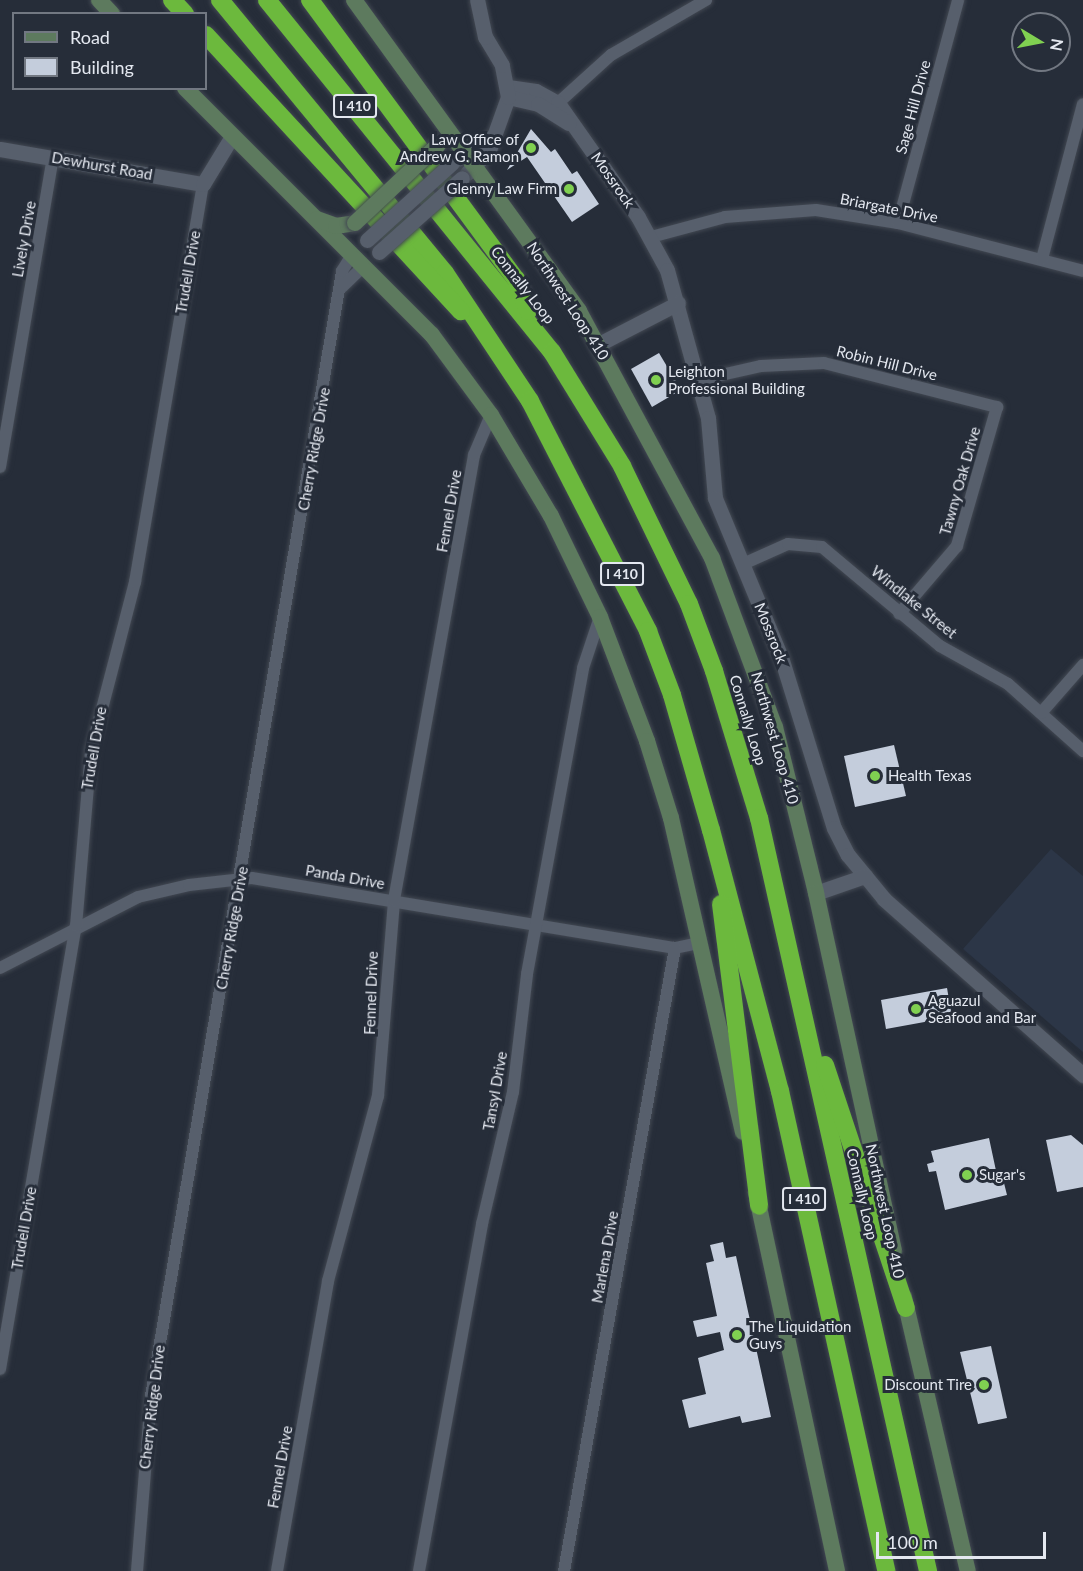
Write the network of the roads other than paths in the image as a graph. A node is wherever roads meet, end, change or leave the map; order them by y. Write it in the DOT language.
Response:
graph roads {
  1 [pos="99,0"];
  2 [pos="172,0"];
  3 [pos="220,0"];
  4 [pos="267,0"];
  5 [pos="310,0"];
  6 [pos="354,0"];
  7 [pos="477,0"];
  8 [pos="706,0"];
  9 [pos="957,0"];
  10 [pos="110,12"];
  11 [pos="183,12"];
  12 [pos="207,36"];
  13 [pos="187,90"];
  14 [pos="508,92"];
  15 [pos="558,103"];
  16 [pos="1083,104"];
  17 [pos="438,112"];
  18 [pos="569,123"];
  19 [pos="231,138"];
  20 [pos="0,149"];
  21 [pos="53,158"];
  22 [pos="472,158"];
  23 [pos="203,184"];
  24 [pos="313,218"];
  25 [pos="898,223"];
  26 [pos="651,237"];
  27 [pos="1042,260"];
  28 [pos="358,261"];
  29 [pos="1083,271"];
  30 [pos="678,303"];
  31 [pos="532,324"];
  32 [pos="489,338"];
  33 [pos="599,344"];
  34 [pos="699,380"];
  35 [pos="997,407"];
  36 [pos="491,415"];
  37 [pos="0,467"];
  38 [pos="743,564"];
  39 [pos="899,614"];
  40 [pos="600,617"];
  41 [pos="1083,665"];
  42 [pos="1041,713"];
  43 [pos="1083,751"];
  44 [pos="711,830"];
  45 [pos="865,876"];
  46 [pos="241,878"];
  47 [pos="816,893"];
  48 [pos="394,900"];
  49 [pos="536,924"];
  50 [pos="76,926"];
  51 [pos="699,943"];
  52 [pos="675,948"];
  53 [pos="0,968"];
  54 [pos="801,997"];
  55 [pos="1083,1075"];
  56 [pos="759,1206"];
  57 [pos="906,1308"];
  58 [pos="0,1369"];
  59 [pos="137,1571"];
  60 [pos="277,1571"];
  61 [pos="419,1571"];
  62 [pos="564,1571"];
  63 [pos="837,1571"];
  64 [pos="886,1571"];
  65 [pos="928,1571"];
  66 [pos="968,1571"];
  1 -- 10 [label="main road"];
  2 -- 11 [label="highway"];
  3 -- 32 [label="highway, I 410"];
  4 -- 31 [label="highway, Connally Loop / I 410"];
  5 -- 31 [label="highway"];
  6 -- 17 [label="main road, Northwest Loop 410"];
  7 -- 14 [label="street"];
  8 -- 15 [label="street"];
  9 -- 25 [label="street, Sage Hill Drive"];
  12 -- 32 [label="highway"];
  13 -- 19 [label="main road"];
  14 -- 15 [label="street"];
  14 -- 18 [label="street, Mossrock"];
  14 -- 22 [label="street, Cherry Ridge Drive"];
  15 -- 18 [label="street, Mossrock"];
  16 -- 27 [label="street"];
  17 -- 22 [label="main road, Northwest Loop 410"];
  17 -- 24 [label="main road, bridge"];
  18 -- 26 [label="street, Mossrock"];
  19 -- 23 [label="street, Trudell Drive"];
  19 -- 24 [label="main road"];
  20 -- 21 [label="street, Dewhurst Road"];
  21 -- 23 [label="street, Dewhurst Road"];
  21 -- 37 [label="street, Lively Drive"];
  22 -- 28 [label="street, Cherry Ridge Drive, bridge"];
  22 -- 28 [label="street, Cherry Ridge Drive, bridge"];
  22 -- 33 [label="main road, Northwest Loop 410"];
  23 -- 50 [label="street, Trudell Drive"];
  24 -- 28 [label="main road"];
  25 -- 26 [label="street, Briargate Drive"];
  25 -- 27 [label="street, Briargate Drive"];
  26 -- 30 [label="street, Mossrock"];
  27 -- 29 [label="street, Briargate Drive"];
  28 -- 36 [label="main road"];
  28 -- 46 [label="street, Cherry Ridge Drive"];
  30 -- 33 [label="street"];
  30 -- 34 [label="street, Mossrock"];
  31 -- 54 [label="highway, Connally Loop / I 410"];
  32 -- 44 [label="highway, I 410"];
  33 -- 47 [label="main road, Northwest Loop 410"];
  34 -- 35 [label="street, Robin Hill Drive"];
  34 -- 38 [label="street, Mossrock"];
  35 -- 39 [label="street, Tawny Oak Drive"];
  36 -- 40 [label="main road"];
  36 -- 48 [label="street, Fennel Drive"];
  38 -- 39 [label="street, Windlake Street"];
  38 -- 45 [label="street, Mossrock"];
  39 -- 42 [label="street, Windlake Street"];
  40 -- 49 [label="street, Tansyl Drive"];
  40 -- 51 [label="main road"];
  41 -- 42 [label="street"];
  42 -- 43 [label="street, Windlake Street"];
  44 -- 56 [label="highway"];
  44 -- 64 [label="highway, I 410"];
  45 -- 47 [label="street"];
  45 -- 55 [label="street, Mossrock"];
  46 -- 48 [label="street, Panda Drive"];
  46 -- 50 [label="street, Panda Drive"];
  46 -- 59 [label="street, Cherry Ridge Drive"];
  47 -- 57 [label="main road, Northwest Loop 410"];
  48 -- 49 [label="street, Panda Drive"];
  48 -- 60 [label="street, Fennel Drive"];
  49 -- 52 [label="street, Panda Drive"];
  49 -- 61 [label="street, Tansyl Drive"];
  50 -- 53 [label="street, Panda Drive"];
  50 -- 58 [label="street, Trudell Drive"];
  51 -- 52 [label="street, Panda Drive"];
  51 -- 56 [label="main road"];
  52 -- 62 [label="street, Marlena Drive"];
  54 -- 57 [label="highway"];
  54 -- 65 [label="highway, Connally Loop / I 410"];
  56 -- 63 [label="main road"];
  57 -- 66 [label="main road, Northwest Loop 410"];
}
